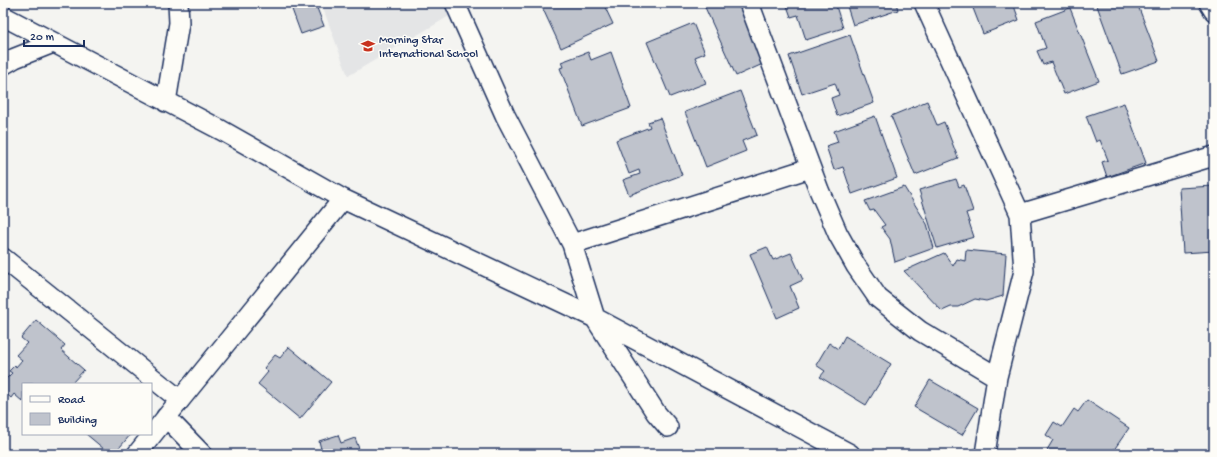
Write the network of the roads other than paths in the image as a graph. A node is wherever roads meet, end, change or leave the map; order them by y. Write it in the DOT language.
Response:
graph roads {
  1 [pos="178,3"];
  2 [pos="455,3"];
  3 [pos="749,3"];
  4 [pos="924,3"];
  5 [pos="1209,3"];
  6 [pos="1214,11"];
  7 [pos="3,16"];
  8 [pos="53,43"];
  9 [pos="3,65"];
  10 [pos="166,102"];
  11 [pos="1214,156"];
  12 [pos="810,168"];
  13 [pos="343,199"];
  14 [pos="1020,214"];
  15 [pos="572,244"];
  16 [pos="3,258"];
  17 [pos="595,318"];
  18 [pos="997,377"];
  19 [pos="180,400"];
  20 [pos="166,417"];
  21 [pos="668,427"];
  22 [pos="152,435"];
  23 [pos="152,435"];
  24 [pos="137,454"];
  25 [pos="202,454"];
  26 [pos="850,454"];
  27 [pos="985,454"];
  1 -- 10 [label="street"];
  2 -- 15 [label="street"];
  3 -- 12 [label="street"];
  4 -- 14 [label="street"];
  5 -- 6 [label="street"];
  7 -- 8 [label="street"];
  8 -- 9 [label="street"];
  8 -- 10 [label="street"];
  10 -- 13 [label="street"];
  11 -- 14 [label="street"];
  12 -- 15 [label="street"];
  12 -- 18 [label="street"];
  13 -- 17 [label="street"];
  13 -- 19 [label="street"];
  14 -- 18 [label="street"];
  15 -- 17 [label="street"];
  16 -- 19 [label="street"];
  17 -- 21 [label="street"];
  17 -- 26 [label="street"];
  18 -- 27 [label="street"];
  19 -- 20 [label="street"];
  20 -- 22 [label="street"];
  20 -- 25 [label="street"];
  23 -- 24 [label="street"];
}
